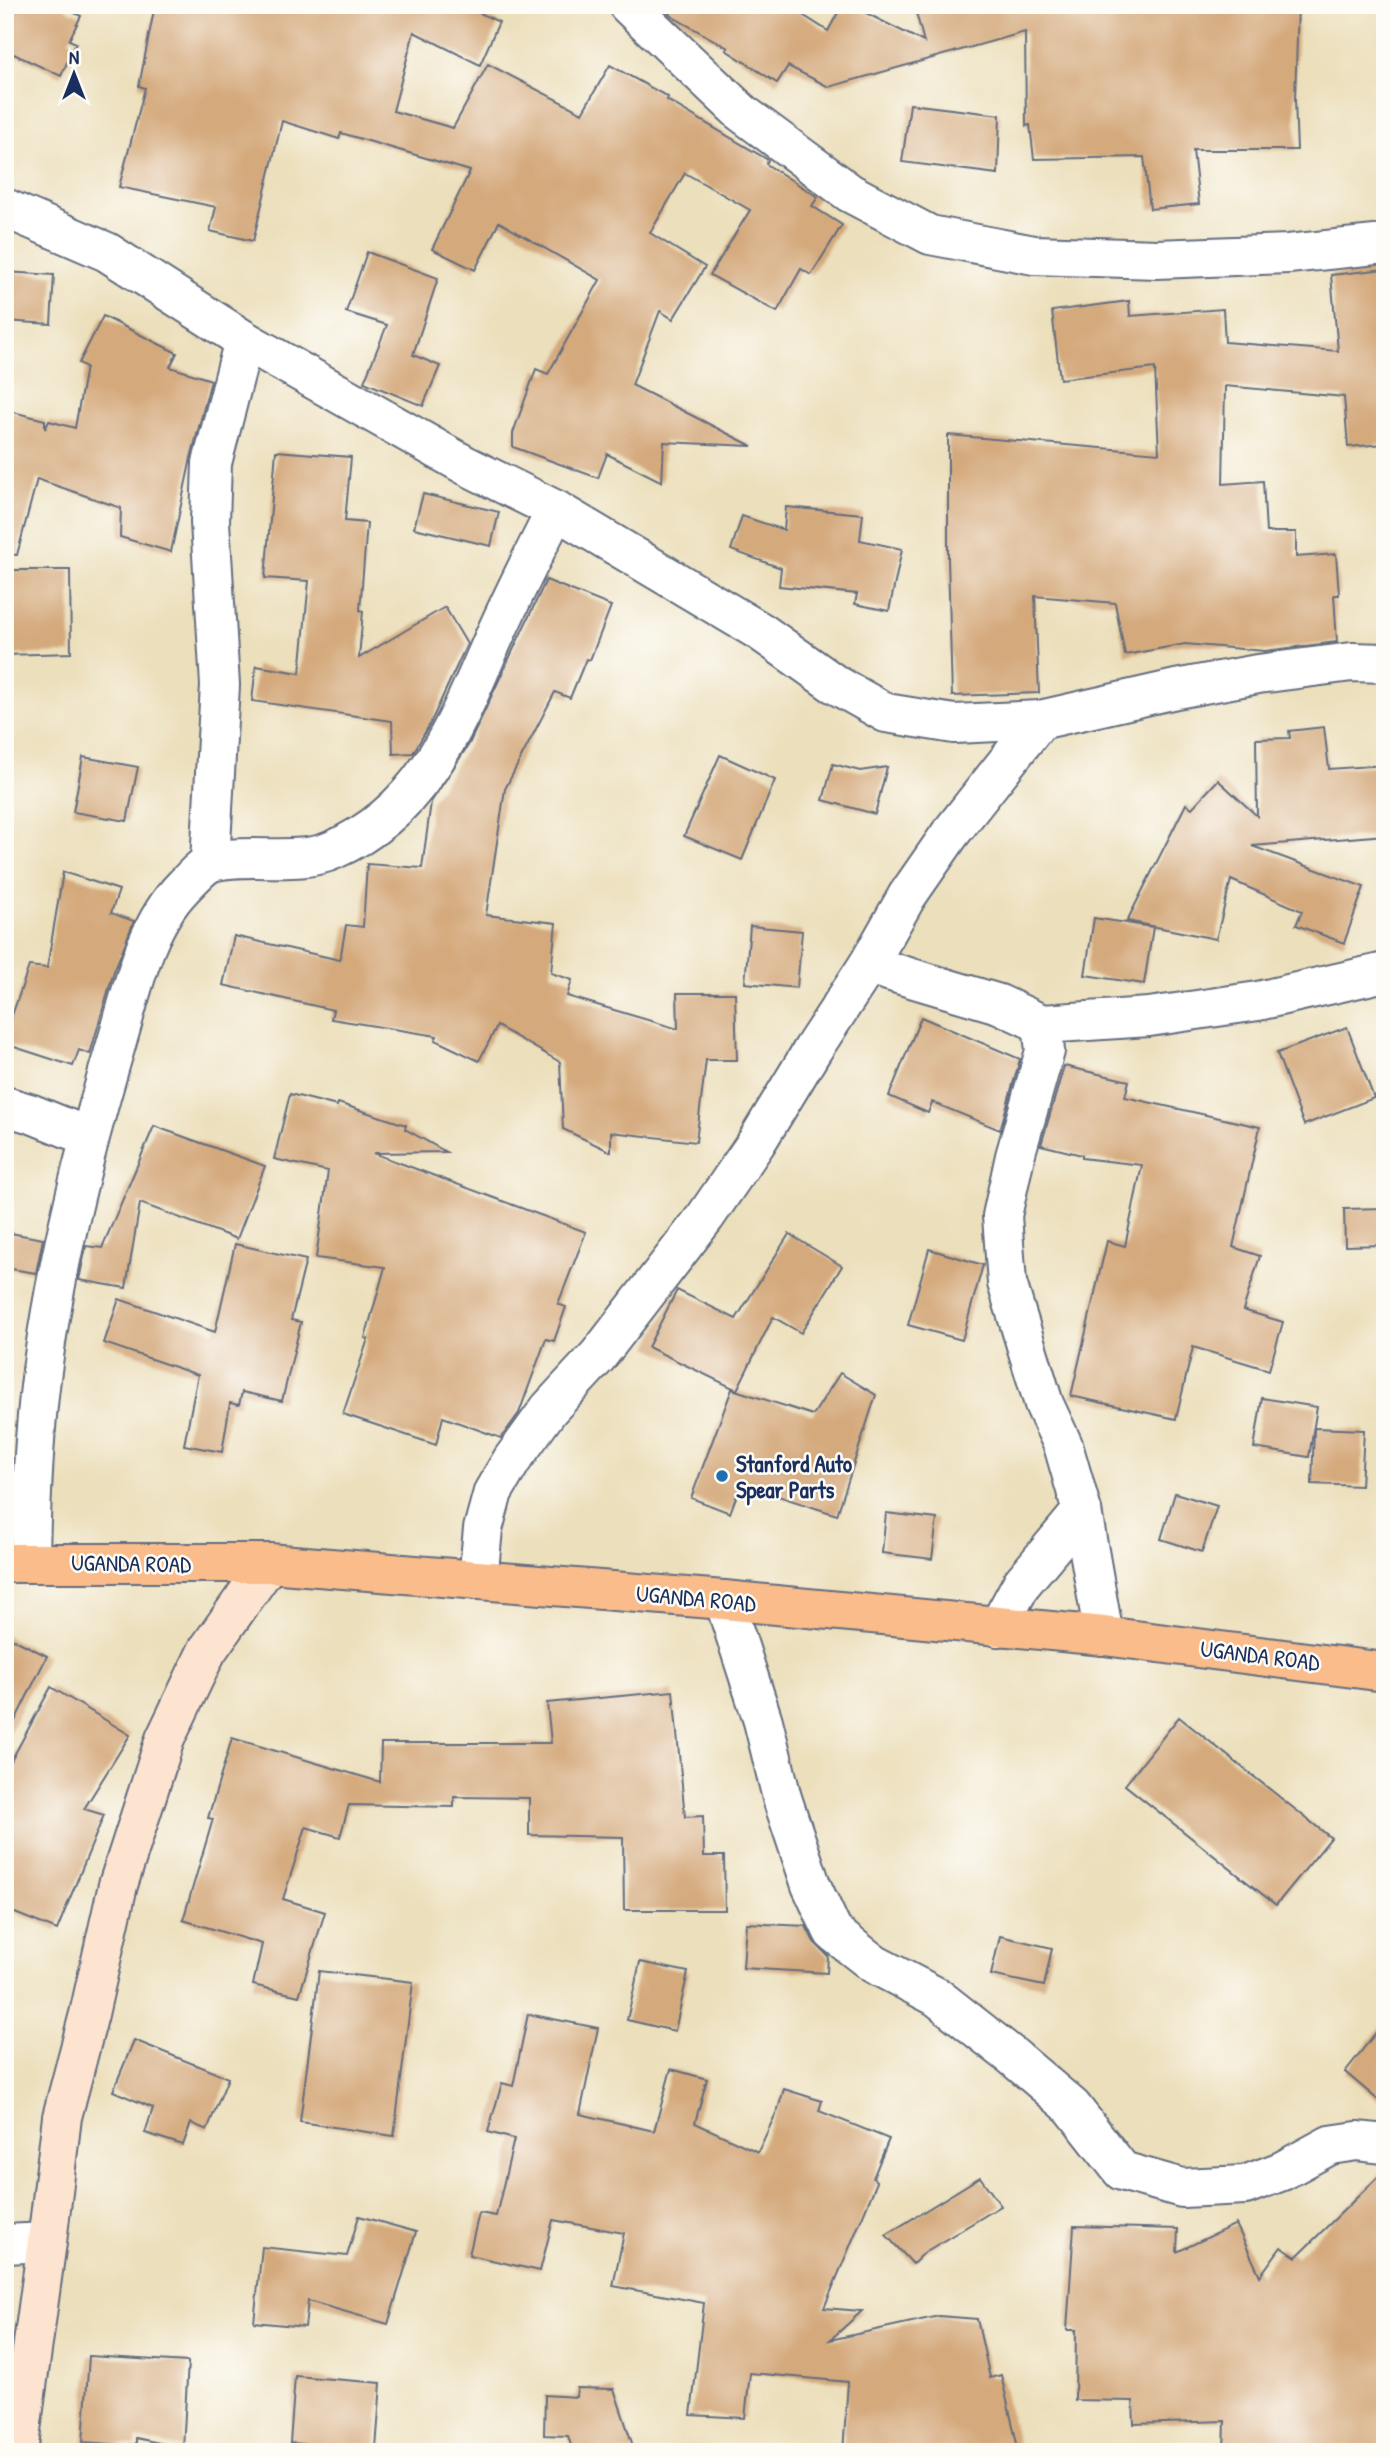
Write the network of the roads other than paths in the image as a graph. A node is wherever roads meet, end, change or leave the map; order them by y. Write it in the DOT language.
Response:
graph roads {
  1 [pos="628,5"];
  2 [pos="5,208"];
  3 [pos="1385,244"];
  4 [pos="244,340"];
  5 [pos="556,510"];
  6 [pos="1385,663"];
  7 [pos="1040,720"];
  8 [pos="210,862"];
  9 [pos="868,965"];
  10 [pos="1385,972"];
  11 [pos="1042,1024"];
  12 [pos="5,1106"];
  13 [pos="89,1137"];
  14 [pos="1082,1511"];
  15 [pos="18,1562"];
  16 [pos="268,1563"];
  17 [pos="478,1580"];
  18 [pos="724,1600"];
  19 [pos="998,1627"];
  20 [pos="1104,1636"];
  21 [pos="1385,1672"];
  22 [pos="1385,2144"];
  23 [pos="47,2242"];
  24 [pos="5,2244"];
  25 [pos="18,2452"];
  1 -- 3 [label="street"];
  2 -- 4 [label="street"];
  4 -- 5 [label="street"];
  4 -- 8 [label="street"];
  5 -- 7 [label="street"];
  5 -- 8 [label="street"];
  6 -- 7 [label="street"];
  7 -- 9 [label="street"];
  8 -- 13 [label="street"];
  9 -- 11 [label="street"];
  9 -- 17 [label="street"];
  10 -- 11 [label="street"];
  11 -- 14 [label="street"];
  12 -- 13 [label="street"];
  13 -- 15 [label="street"];
  14 -- 19 [label="street"];
  14 -- 20 [label="street"];
  15 -- 16 [label="main road, UGANDA ROAD"];
  16 -- 17 [label="main road, UGANDA ROAD"];
  16 -- 23 [label="street"];
  17 -- 18 [label="main road, UGANDA ROAD"];
  18 -- 19 [label="main road, UGANDA ROAD"];
  18 -- 22 [label="street"];
  19 -- 20 [label="main road, UGANDA ROAD"];
  20 -- 21 [label="main road, UGANDA ROAD"];
  23 -- 24 [label="street"];
  23 -- 25 [label="street"];
}
